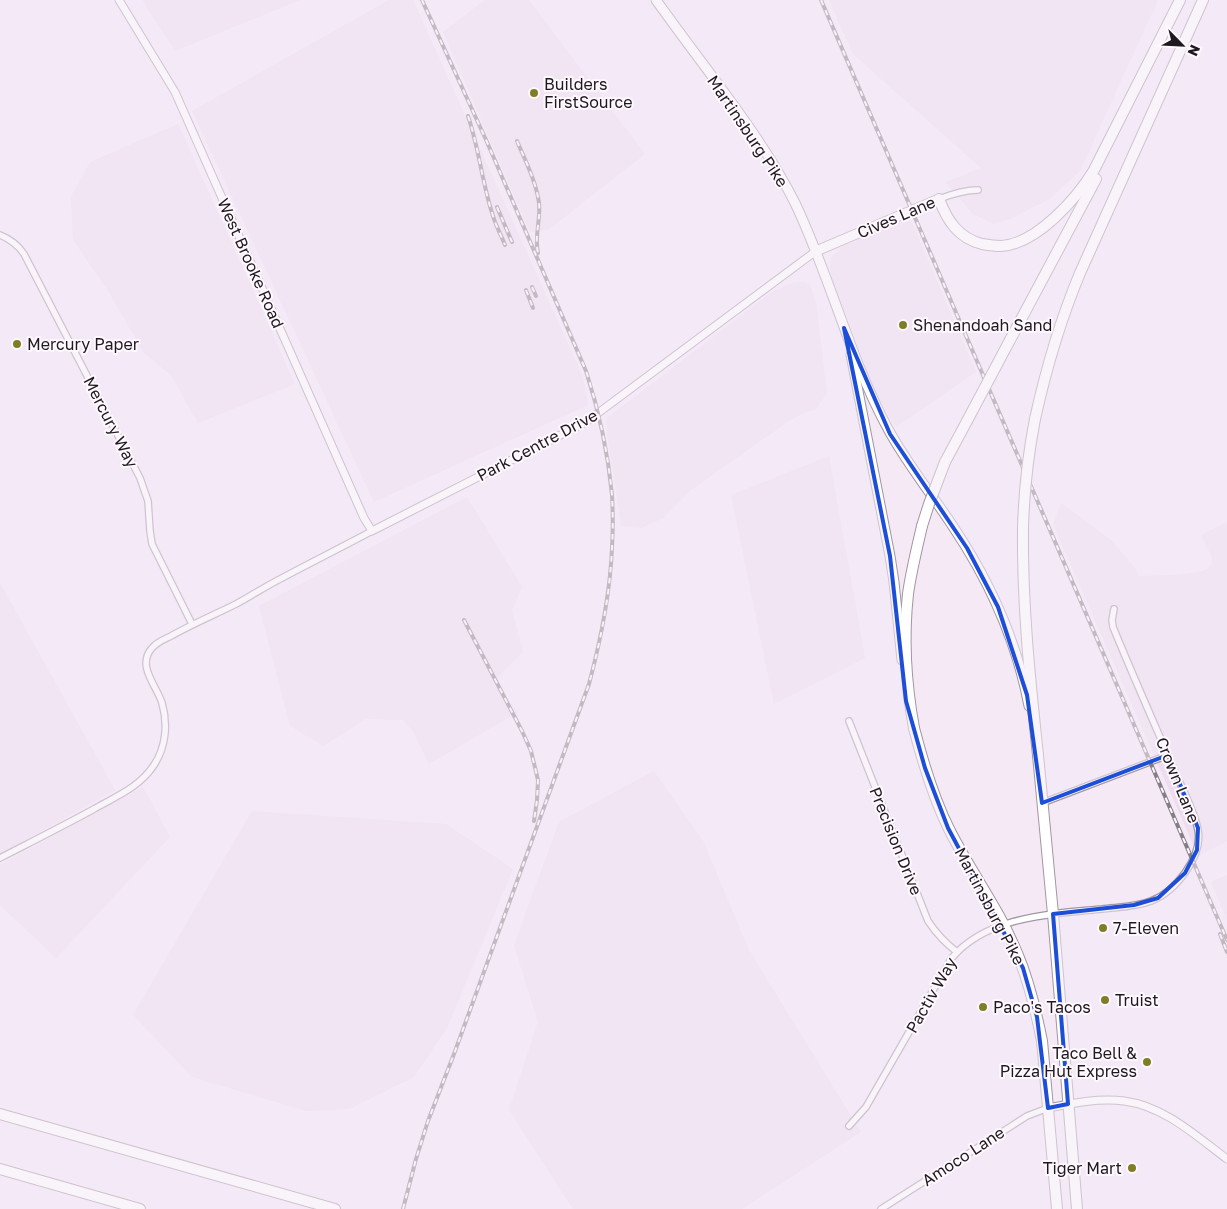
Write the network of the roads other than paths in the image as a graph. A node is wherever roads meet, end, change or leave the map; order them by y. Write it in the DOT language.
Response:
graph roads {
  1 [pos="119,0"];
  2 [pos="656,0"];
  3 [pos="1181,0"];
  4 [pos="1203,0"];
  5 [pos="978,190"];
  6 [pos="938,199"];
  7 [pos="0,235"];
  8 [pos="816,251"];
  9 [pos="844,328"];
  10 [pos="372,531"];
  11 [pos="1114,609"];
  12 [pos="192,624"];
  13 [pos="849,721"];
  14 [pos="914,728"];
  15 [pos="1038,755"];
  16 [pos="1168,755"];
  17 [pos="1042,803"];
  18 [pos="0,858"];
  19 [pos="1052,914"];
  20 [pos="1003,925"];
  21 [pos="957,952"];
  22 [pos="1068,1104"];
  23 [pos="1048,1108"];
  24 [pos="0,1114"];
  25 [pos="849,1126"];
  26 [pos="1227,1158"];
  27 [pos="0,1169"];
  28 [pos="140,1209"];
  29 [pos="335,1209"];
  30 [pos="881,1209"];
  31 [pos="1056,1209"];
  32 [pos="1077,1209"];
  1 -- 10 [label="street, West Brooke Road"];
  2 -- 8 [label="main road, Martinsburg Pike"];
  3 -- 6 [label="highway"];
  3 -- 14 [label="highway, Martinsburg Pike, bridge"];
  4 -- 15 [label="highway, bridge"];
  5 -- 6 [label="street, Cives Lane"];
  6 -- 8 [label="main road, Cives Lane"];
  7 -- 12 [label="street, Mercury Way"];
  8 -- 9 [label="main road, Martinsburg Pike"];
  8 -- 10 [label="street, Park Centre Drive"];
  9 -- 14 [label="main road"];
  9 -- 15 [label="main road"];
  10 -- 12 [label="street, Park Centre Drive"];
  11 -- 16 [label="street, Crown Lane"];
  12 -- 18 [label="street, Park Centre Drive"];
  13 -- 21 [label="street, Precision Drive"];
  14 -- 20 [label="highway, Martinsburg Pike"];
  15 -- 17 [label="highway"];
  16 -- 17 [label="street"];
  16 -- 19 [label="street, Crown Lane"];
  17 -- 19 [label="highway"];
  19 -- 20 [label="street, Pactiv Way"];
  19 -- 22 [label="highway"];
  20 -- 21 [label="street, Pactiv Way"];
  20 -- 23 [label="highway, Martinsburg Pike"];
  21 -- 25 [label="street, Pactiv Way"];
  22 -- 23 [label="street"];
  22 -- 26 [label="street"];
  22 -- 32 [label="highway"];
  23 -- 30 [label="street, Amoco Lane"];
  23 -- 31 [label="highway, Martinsburg Pike"];
  24 -- 29 [label="highway"];
  27 -- 28 [label="highway"];
}
